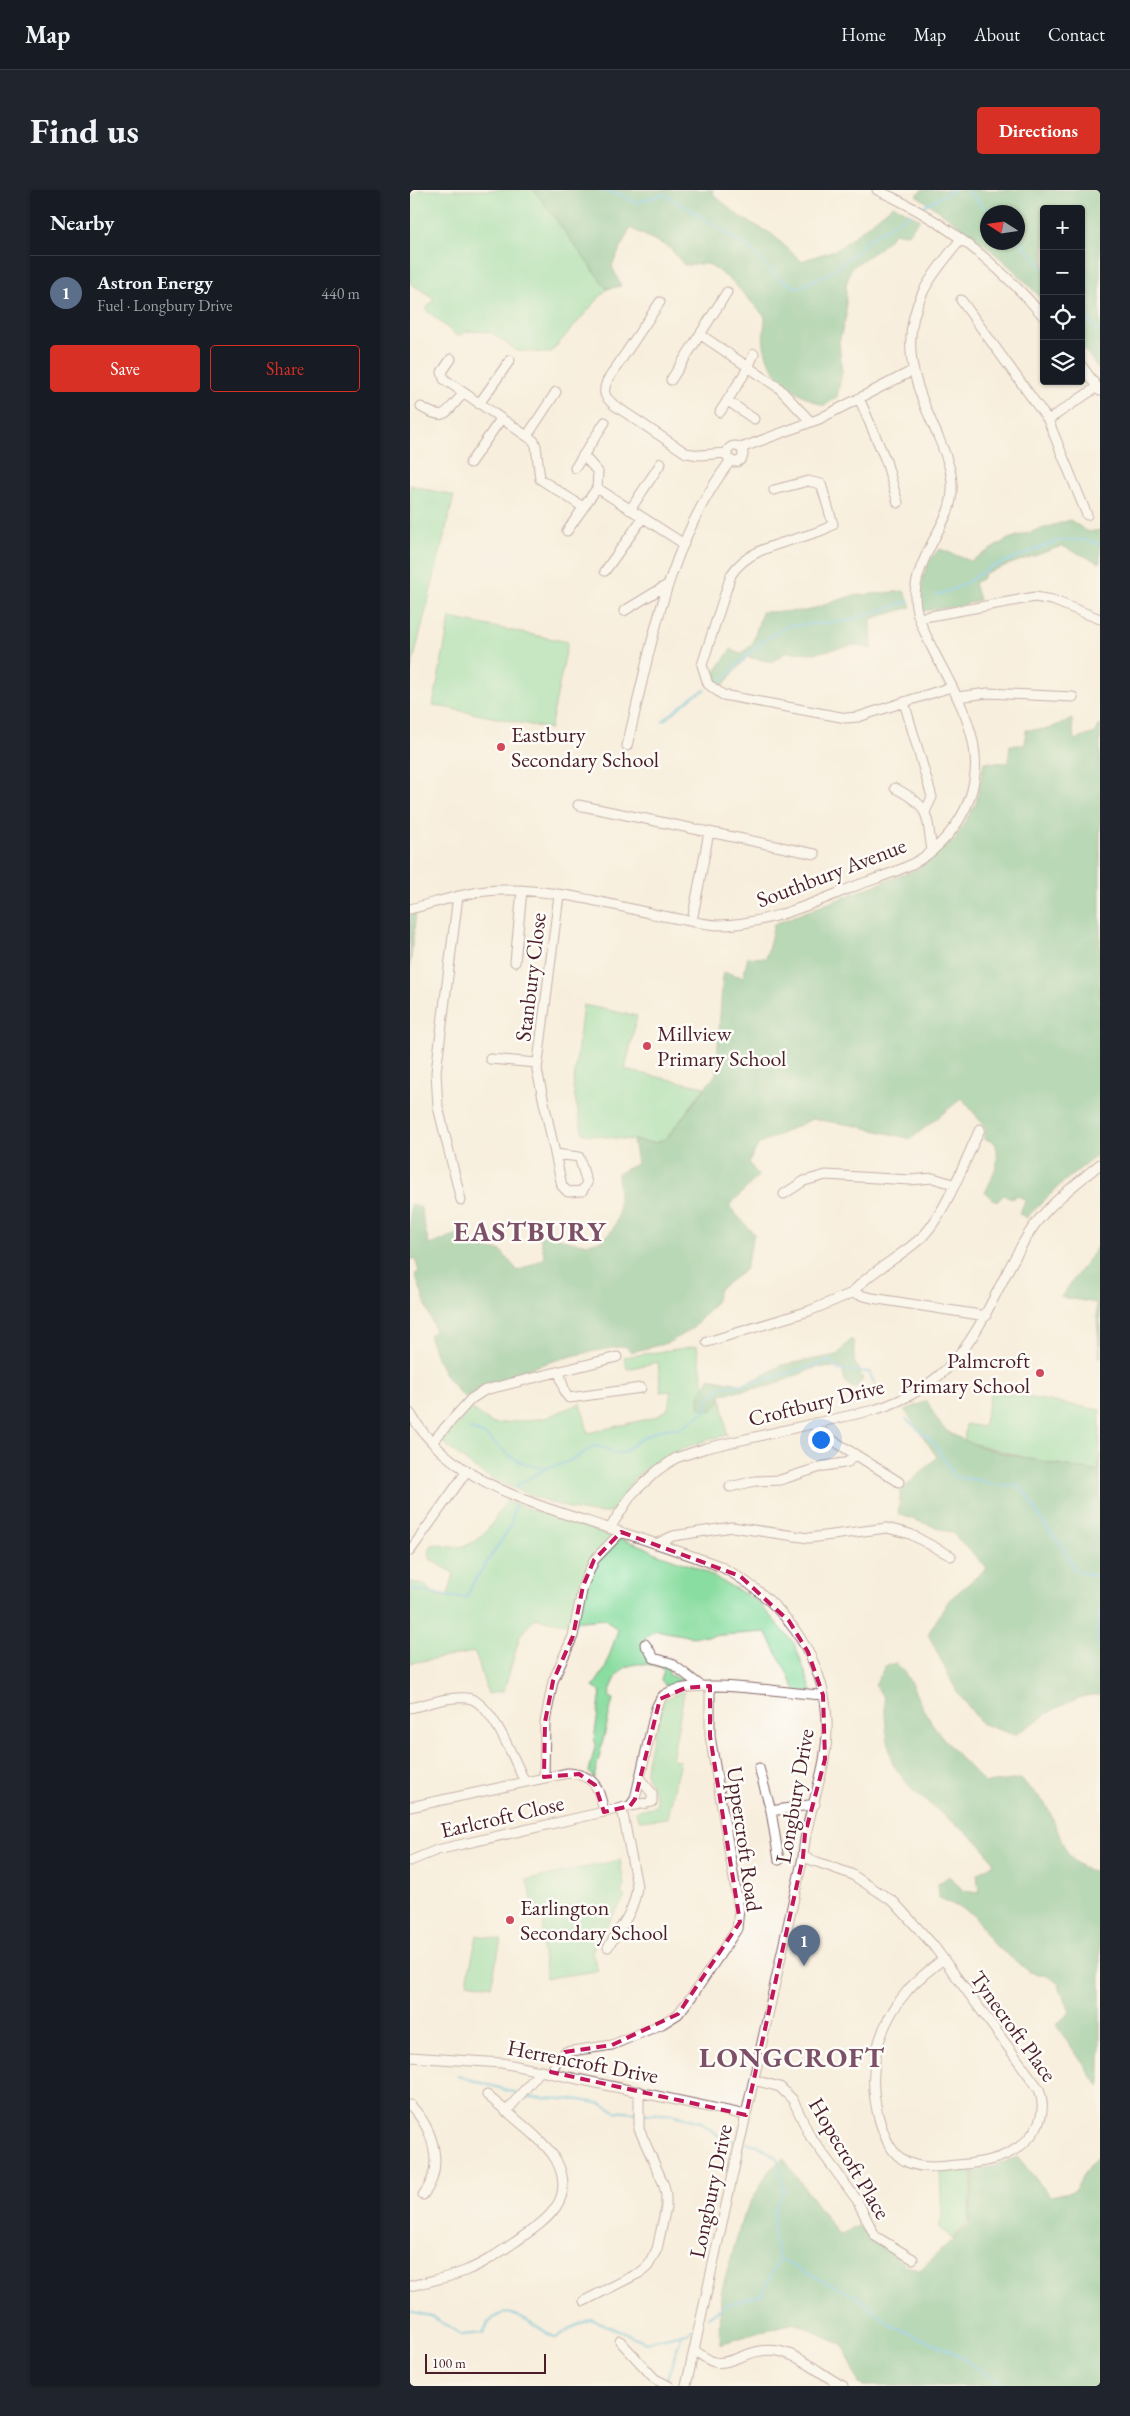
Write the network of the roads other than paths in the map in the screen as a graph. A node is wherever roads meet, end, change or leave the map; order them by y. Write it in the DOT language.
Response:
graph roads {
  1 [pos="878,190"];
  2 [pos="961,239"];
  3 [pos="727,292"];
  4 [pos="961,300"];
  5 [pos="660,302"];
  6 [pos="1040,313"];
  7 [pos="701,335"];
  8 [pos="754,354"];
  9 [pos="451,359"];
  10 [pos="510,360"];
  11 [pos="748,368"];
  12 [pos="1085,370"];
  13 [pos="912,371"];
  14 [pos="671,380"];
  15 [pos="1099,389"];
  16 [pos="556,392"];
  17 [pos="463,394"];
  18 [pos="859,398"];
  19 [pos="728,401"];
  20 [pos="479,404"];
  21 [pos="421,407"];
  22 [pos="720,412"];
  23 [pos="501,419"];
  24 [pos="754,419"];
  25 [pos="1048,420"];
  26 [pos="605,422"];
  27 [pos="811,422"];
  28 [pos="527,436"];
  29 [pos="583,455"];
  30 [pos="729,457"];
  31 [pos="661,463"];
  32 [pos="470,464"];
  33 [pos="575,468"];
  34 [pos="597,488"];
  35 [pos="774,490"];
  36 [pos="898,503"];
  37 [pos="583,507"];
  38 [pos="630,510"];
  39 [pos="1087,515"];
  40 [pos="642,519"];
  41 [pos="567,531"];
  42 [pos="684,544"];
  43 [pos="605,571"];
  44 [pos="667,585"];
  45 [pos="624,611"];
  46 [pos="919,618"];
  47 [pos="1100,619"];
  48 [pos="951,687"];
  49 [pos="957,697"];
  50 [pos="1073,697"];
  51 [pos="904,702"];
  52 [pos="626,746"];
  53 [pos="896,788"];
  54 [pos="578,806"];
  55 [pos="925,812"];
  56 [pos="709,832"];
  57 [pos="932,851"];
  58 [pos="815,854"];
  59 [pos="522,890"];
  60 [pos="559,895"];
  61 [pos="458,896"];
  62 [pos="410,909"];
  63 [pos="692,922"];
  64 [pos="515,962"];
  65 [pos="490,1059"];
  66 [pos="538,1063"];
  67 [pos="980,1130"];
  68 [pos="556,1154"];
  69 [pos="1100,1164"];
  70 [pos="953,1184"];
  71 [pos="784,1194"];
  72 [pos="461,1200"];
  73 [pos="852,1293"];
  74 [pos="986,1316"];
  75 [pos="707,1342"];
  76 [pos="617,1357"];
  77 [pos="559,1371"];
  78 [pos="641,1388"];
  79 [pos="411,1419"];
  80 [pos="815,1423"];
  81 [pos="432,1442"];
  82 [pos="855,1454"];
  83 [pos="467,1471"];
  84 [pos="899,1482"];
  85 [pos="730,1487"];
  86 [pos="610,1528"];
  87 [pos="621,1532"];
  88 [pos="656,1544"];
  89 [pos="410,1550"];
  90 [pos="951,1556"];
  91 [pos="645,1644"];
  92 [pos="706,1686"];
  93 [pos="823,1695"];
  94 [pos="410,1708"];
  95 [pos="759,1768"];
  96 [pos="544,1777"];
  97 [pos="640,1779"];
  98 [pos="524,1780"];
  99 [pos="815,1804"];
  100 [pos="410,1807"];
  101 [pos="626,1807"];
  102 [pos="771,1811"];
  103 [pos="604,1812"];
  104 [pos="803,1857"];
  105 [pos="779,1860"];
  106 [pos="410,1861"];
  107 [pos="608,1947"];
  108 [pos="942,1960"];
  109 [pos="410,2057"];
  110 [pos="541,2070"];
  111 [pos="551,2072"];
  112 [pos="754,2080"];
  113 [pos="639,2091"];
  114 [pos="486,2095"];
  115 [pos="410,2105"];
  116 [pos="506,2112"];
  117 [pos="746,2115"];
  118 [pos="422,2195"];
  119 [pos="913,2259"];
  120 [pos="410,2286"];
  121 [pos="584,2301"];
  122 [pos="620,2341"];
  123 [pos="694,2350"];
  124 [pos="669,2386"];
  125 [pos="686,2386"];
  126 [pos="843,2386"];
  1 -- 2 [label="street"];
  2 -- 6 [label="street"];
  2 -- 13 [label="street, Southbury Avenue"];
  3 -- 7 [label="street"];
  4 -- 25 [label="street"];
  5 -- 30 [label="street"];
  7 -- 11 [label="street"];
  7 -- 14 [label="street"];
  8 -- 11 [label="street"];
  9 -- 17 [label="street"];
  10 -- 20 [label="street"];
  11 -- 19 [label="street"];
  11 -- 27 [label="street"];
  12 -- 15 [label="street"];
  13 -- 18 [label="street"];
  13 -- 46 [label="street, Southbury Avenue"];
  15 -- 25 [label="street"];
  16 -- 28 [label="street"];
  17 -- 20 [label="street"];
  17 -- 21 [label="street"];
  18 -- 27 [label="street"];
  18 -- 36 [label="street"];
  19 -- 22 [label="street"];
  19 -- 24 [label="street"];
  20 -- 23 [label="street"];
  23 -- 28 [label="street"];
  23 -- 32 [label="street"];
  25 -- 39 [label="street"];
  26 -- 29 [label="street"];
  27 -- 30 [label="street"];
  28 -- 37 [label="street"];
  29 -- 33 [label="street"];
  29 -- 34 [label="street"];
  30 -- 42 [label="street"];
  31 -- 38 [label="street"];
  34 -- 37 [label="street"];
  34 -- 38 [label="street"];
  35 -- 51 [label="street"];
  37 -- 41 [label="street"];
  38 -- 40 [label="street"];
  40 -- 42 [label="street"];
  40 -- 43 [label="street"];
  42 -- 44 [label="street"];
  44 -- 45 [label="street"];
  44 -- 52 [label="street"];
  46 -- 47 [label="street"];
  46 -- 48 [label="street, Southbury Avenue"];
  48 -- 49 [label="street, Southbury Avenue"];
  48 -- 51 [label="street"];
  49 -- 50 [label="street"];
  49 -- 57 [label="street, Southbury Avenue"];
  51 -- 55 [label="street"];
  53 -- 55 [label="street"];
  54 -- 56 [label="street"];
  55 -- 57 [label="street"];
  56 -- 58 [label="street"];
  56 -- 63 [label="street"];
  57 -- 63 [label="street, Southbury Avenue"];
  59 -- 60 [label="street, Southbury Avenue"];
  59 -- 61 [label="street, Southbury Avenue"];
  59 -- 64 [label="street"];
  60 -- 63 [label="street, Southbury Avenue"];
  60 -- 66 [label="street, Stanbury Close"];
  61 -- 62 [label="street, Southbury Avenue"];
  61 -- 72 [label="street"];
  65 -- 66 [label="street, Stanbury Close"];
  66 -- 68 [label="street, Stanbury Close"];
  67 -- 70 [label="street"];
  68 -- 68 [label="street, Stanbury Close"];
  69 -- 74 [label="street, Croftbury Drive"];
  70 -- 71 [label="street"];
  70 -- 73 [label="street"];
  73 -- 74 [label="street"];
  73 -- 75 [label="street"];
  74 -- 80 [label="street, Croftbury Drive"];
  76 -- 77 [label="street"];
  77 -- 78 [label="street"];
  77 -- 81 [label="street"];
  79 -- 81 [label="street, Longbury Drive"];
  80 -- 82 [label="street"];
  80 -- 86 [label="street, Croftbury Drive"];
  81 -- 83 [label="street, Longbury Drive"];
  82 -- 84 [label="street"];
  82 -- 85 [label="street"];
  83 -- 86 [label="street, Longbury Drive"];
  83 -- 89 [label="street"];
  86 -- 87 [label="street, Longbury Drive"];
  87 -- 88 [label="street, Longbury Drive"];
  87 -- 96 [label="street"];
  88 -- 90 [label="street"];
  88 -- 93 [label="street, Longbury Drive"];
  91 -- 92 [label="street"];
  92 -- 93 [label="street"];
  92 -- 97 [label="street"];
  92 -- 111 [label="street, Uppercroft Road"];
  93 -- 99 [label="street, Longbury Drive"];
  94 -- 98 [label="street"];
  95 -- 102 [label="street"];
  96 -- 98 [label="street, Earlcroft Close"];
  96 -- 103 [label="street, Earlcroft Close"];
  97 -- 101 [label="street"];
  97 -- 101 [label="street, Earlcroft Close"];
  98 -- 100 [label="street, Earlcroft Close"];
  99 -- 102 [label="street"];
  99 -- 104 [label="street, Longbury Drive"];
  101 -- 103 [label="street, Earlcroft Close"];
  101 -- 107 [label="street"];
  102 -- 105 [label="street"];
  103 -- 106 [label="street, Earlcroft Close"];
  104 -- 108 [label="street, Tynecroft Place"];
  104 -- 112 [label="street, Longbury Drive"];
  108 -- 108 [label="street, Tynecroft Place"];
  109 -- 110 [label="street, Herrencroft Drive"];
  110 -- 111 [label="street, Herrencroft Drive"];
  110 -- 116 [label="street"];
  111 -- 113 [label="street, Herrencroft Drive"];
  112 -- 117 [label="street, Longbury Drive"];
  112 -- 119 [label="street, Hopecroft Place"];
  113 -- 117 [label="street, Herrencroft Drive"];
  113 -- 121 [label="street"];
  114 -- 116 [label="street"];
  115 -- 118 [label="street"];
  116 -- 120 [label="street"];
  117 -- 123 [label="street, Longbury Drive"];
  122 -- 124 [label="street"];
  123 -- 125 [label="street, Longbury Drive"];
  123 -- 126 [label="street"];
}
